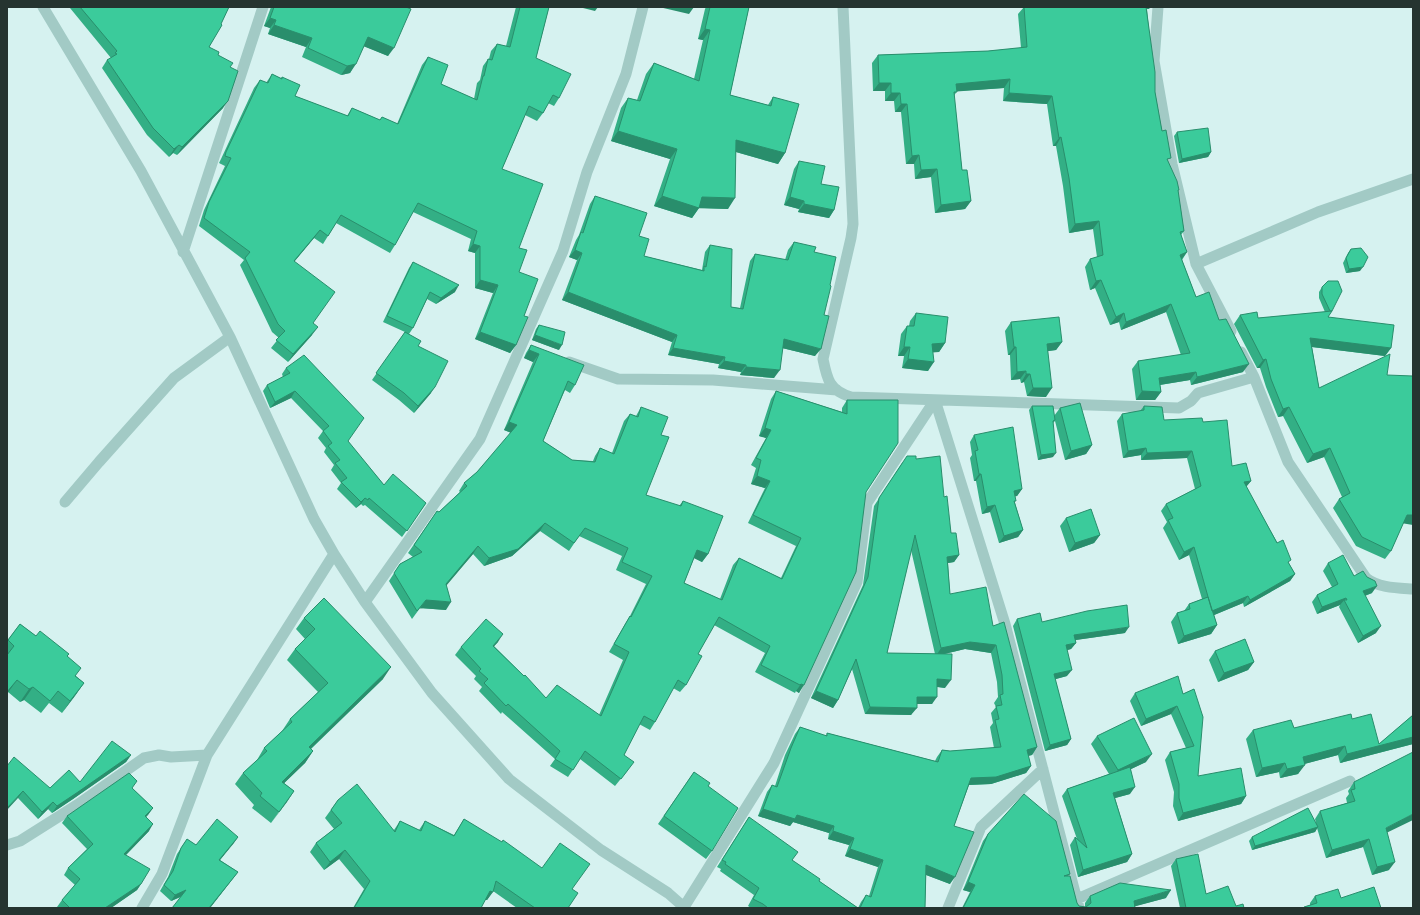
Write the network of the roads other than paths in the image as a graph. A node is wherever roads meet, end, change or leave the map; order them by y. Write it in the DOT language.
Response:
graph roads {
  1 [pos="43,7"];
  2 [pos="263,7"];
  3 [pos="643,7"];
  4 [pos="843,7"];
  5 [pos="1158,7"];
  6 [pos="1413,179"];
  7 [pos="183,252"];
  8 [pos="1196,264"];
  9 [pos="230,338"];
  10 [pos="558,358"];
  11 [pos="1254,377"];
  12 [pos="837,390"];
  13 [pos="935,400"];
  14 [pos="65,502"];
  15 [pos="334,554"];
  16 [pos="1413,589"];
  17 [pos="365,602"];
  18 [pos="207,755"];
  19 [pos="1043,769"];
  20 [pos="1350,781"];
  21 [pos="7,845"];
  22 [pos="1078,904"];
  23 [pos="142,908"];
  24 [pos="685,908"];
  25 [pos="948,908"];
  1 -- 7 [label="street"];
  2 -- 7 [label="street"];
  3 -- 17 [label="street"];
  4 -- 12 [label="street"];
  5 -- 8 [label="street"];
  6 -- 8 [label="street"];
  7 -- 9 [label="street"];
  8 -- 11 [label="street"];
  9 -- 14 [label="street"];
  9 -- 15 [label="street"];
  10 -- 12 [label="street"];
  11 -- 13 [label="street"];
  11 -- 16 [label="street"];
  12 -- 13 [label="street"];
  13 -- 19 [label="street"];
  13 -- 24 [label="street"];
  15 -- 17 [label="street"];
  15 -- 18 [label="street"];
  17 -- 24 [label="street"];
  18 -- 21 [label="street"];
  18 -- 23 [label="street"];
  19 -- 22 [label="street"];
  19 -- 25 [label="street"];
  20 -- 22 [label="street"];
}
